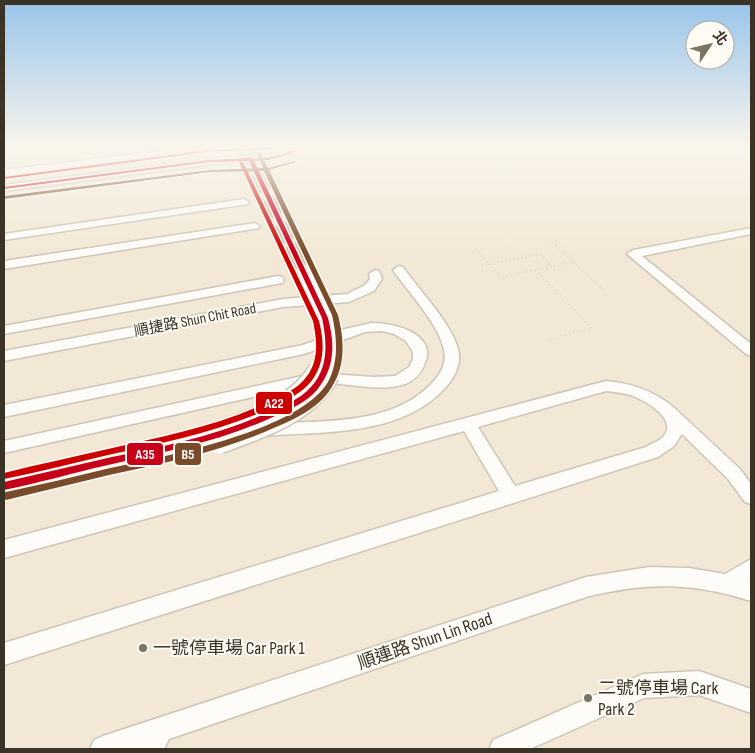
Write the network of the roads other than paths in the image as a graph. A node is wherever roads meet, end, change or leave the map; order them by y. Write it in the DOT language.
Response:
graph roads {
  1 [pos="43,183"];
  2 [pos="4,188"];
  3 [pos="244,202"];
  4 [pos="255,226"];
  5 [pos="751,231"];
  6 [pos="4,237"];
  7 [pos="4,266"];
  8 [pos="399,270"];
  9 [pos="375,274"];
  10 [pos="278,280"];
  11 [pos="310,286"];
  12 [pos="4,330"];
  13 [pos="751,351"];
  14 [pos="4,356"];
  15 [pos="4,411"];
  16 [pos="668,412"];
  17 [pos="468,424"];
  18 [pos="218,438"];
  19 [pos="4,447"];
  20 [pos="4,488"];
  21 [pos="511,495"];
  22 [pos="751,498"];
  23 [pos="4,550"];
  24 [pos="751,568"];
  25 [pos="728,583"];
  26 [pos="751,591"];
  27 [pos="4,654"];
  28 [pos="751,701"];
  29 [pos="156,740"];
  30 [pos="104,749"];
  31 [pos="502,749"];
  1 -- 2 [label="lane"];
  3 -- 6 [label="lane"];
  4 -- 7 [label="lane"];
  5 -- 13 [label="lane"];
  8 -- 18 [label="lane, bridge"];
  9 -- 14 [label="lane, 順捷路 Shun Chit Road"];
  10 -- 12 [label="lane, 順捷路 Shun Chit Road"];
  11 -- 18 [label="street, bridge"];
  15 -- 19 [label="lane"];
  16 -- 17 [label="lane"];
  16 -- 21 [label="lane"];
  16 -- 22 [label="lane"];
  17 -- 21 [label="lane"];
  17 -- 23 [label="lane"];
  18 -- 20 [label="street"];
  21 -- 27 [label="lane"];
  24 -- 25 [label="lane"];
  25 -- 26 [label="lane, 順連路 Shun Lin Road"];
  25 -- 29 [label="lane, 順連路 Shun Lin Road"];
  28 -- 31 [label="lane"];
  29 -- 30 [label="lane, 順連路 Shun Lin Road"];
}
